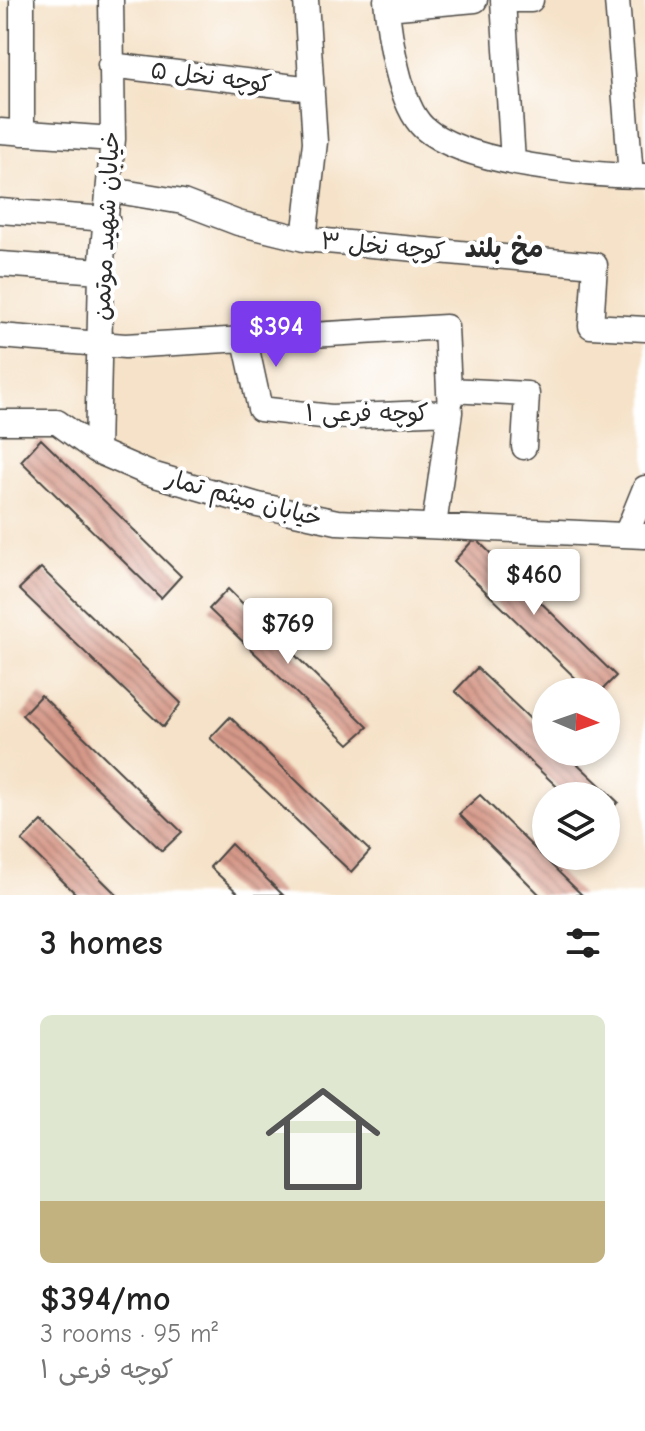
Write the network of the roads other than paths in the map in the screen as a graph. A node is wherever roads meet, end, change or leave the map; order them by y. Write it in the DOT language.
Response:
graph roads {
  1 [pos="22,0"];
  2 [pos="111,0"];
  3 [pos="306,0"];
  4 [pos="475,0"];
  5 [pos="503,0"];
  6 [pos="514,0"];
  7 [pos="531,0"];
  8 [pos="617,0"];
  9 [pos="387,4"];
  10 [pos="110,65"];
  11 [pos="312,89"];
  12 [pos="11,132"];
  13 [pos="113,139"];
  14 [pos="513,162"];
  15 [pos="638,176"];
  16 [pos="111,190"];
  17 [pos="0,211"];
  18 [pos="107,219"];
  19 [pos="304,239"];
  20 [pos="0,264"];
  21 [pos="101,271"];
  22 [pos="645,329"];
  23 [pos="0,336"];
  24 [pos="245,340"];
  25 [pos="100,344"];
  26 [pos="450,401"];
  27 [pos="0,422"];
  28 [pos="524,447"];
  29 [pos="97,451"];
  30 [pos="645,488"];
  31 [pos="434,526"];
  32 [pos="636,535"];
  1 -- 12 [label="street"];
  2 -- 10 [label="street, خیابان شهید موتمن"];
  3 -- 11 [label="street"];
  4 -- 9 [label="street"];
  5 -- 14 [label="street"];
  6 -- 7 [label="street"];
  8 -- 15 [label="street"];
  9 -- 14 [label="street"];
  10 -- 11 [label="street, کوچه نخل ۵"];
  10 -- 13 [label="street, خیابان شهید موتمن"];
  11 -- 19 [label="street"];
  12 -- 13 [label="street"];
  13 -- 16 [label="street, خیابان شهید موتمن"];
  14 -- 15 [label="street"];
  16 -- 18 [label="street, خیابان شهید موتمن"];
  16 -- 19 [label="street, کوچه نخل ۳"];
  17 -- 18 [label="street"];
  18 -- 21 [label="street, خیابان شهید موتمن"];
  19 -- 22 [label="street, کوچه نخل ۳"];
  20 -- 21 [label="street"];
  21 -- 25 [label="street, خیابان شهید موتمن"];
  23 -- 25 [label="street"];
  24 -- 25 [label="street"];
  24 -- 26 [label="street, کوچه فرعی ۱"];
  24 -- 26 [label="street"];
  25 -- 29 [label="street, خیابان شهید موتمن"];
  26 -- 28 [label="street"];
  26 -- 31 [label="street"];
  27 -- 29 [label="street, خیابان میثم تمار"];
  29 -- 31 [label="street, خیابان میثم تمار"];
  30 -- 32 [label="street"];
  31 -- 32 [label="street, خیابان میثم تمار"];
}
